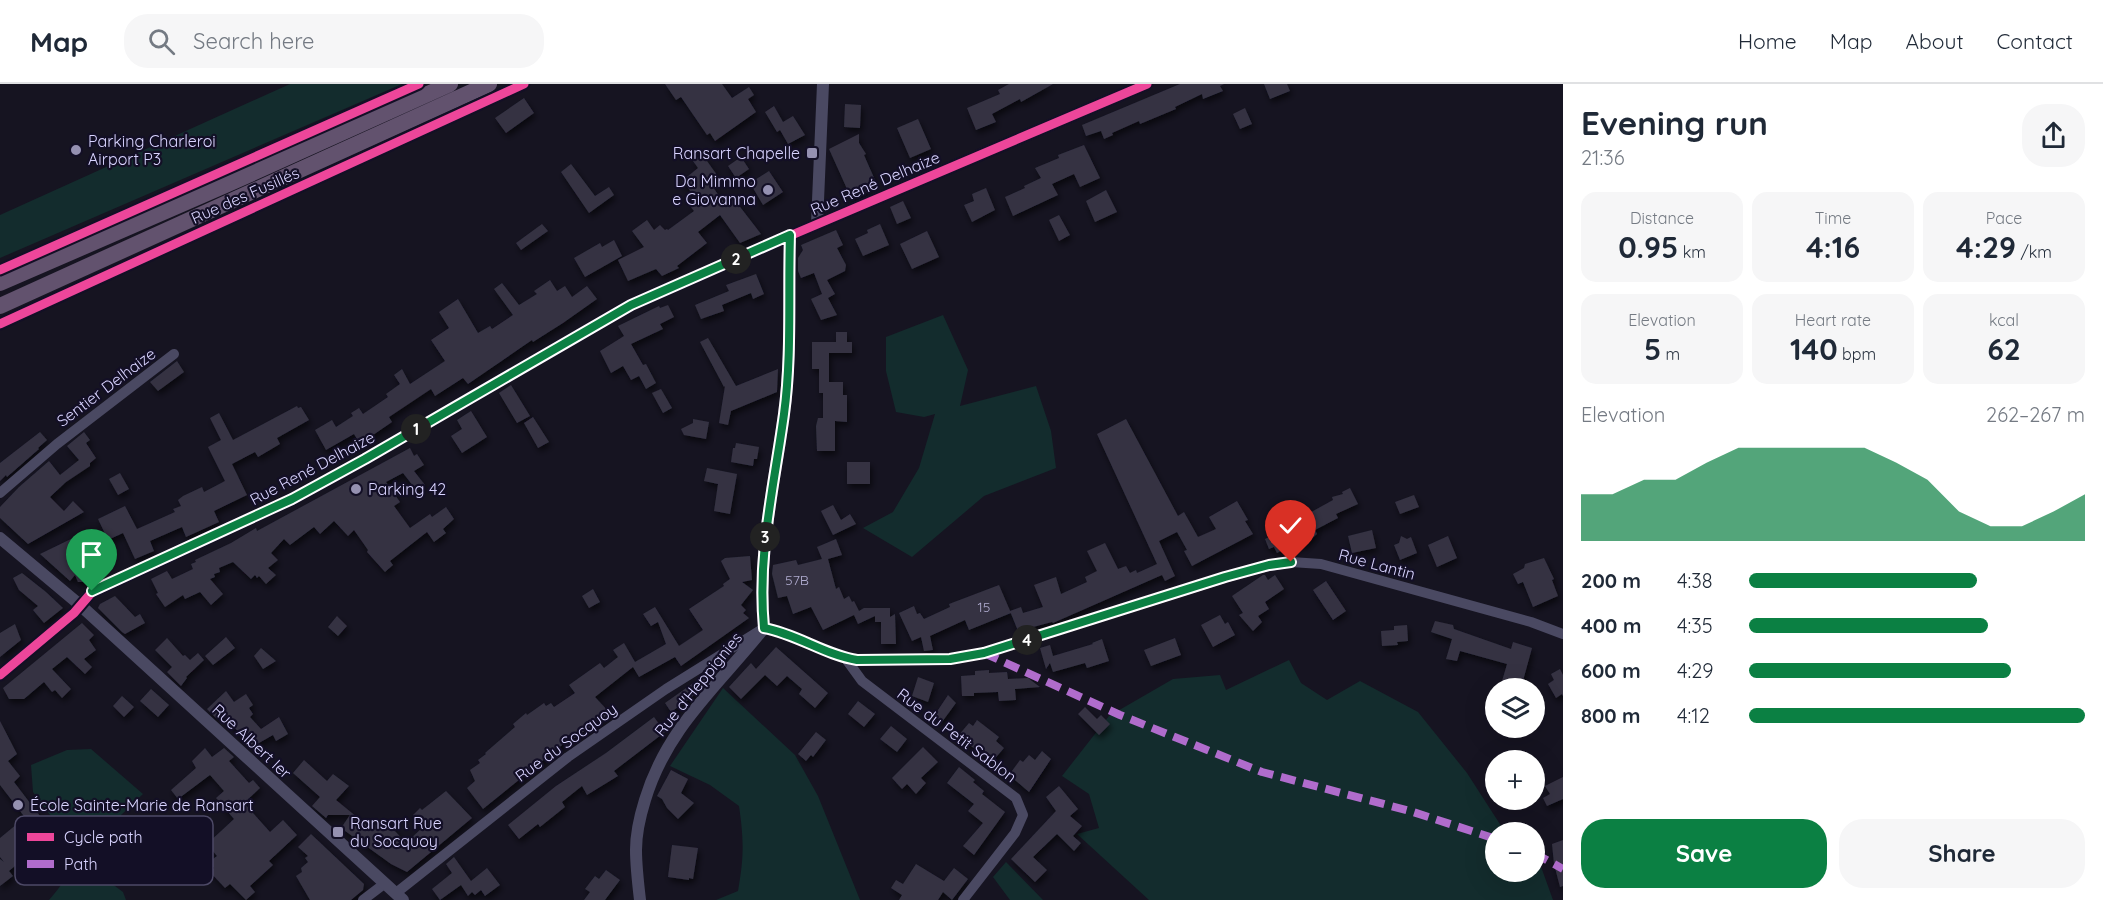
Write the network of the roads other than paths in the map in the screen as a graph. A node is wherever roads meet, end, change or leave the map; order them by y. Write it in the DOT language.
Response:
graph roads {
  1 [pos="450,84"];
  2 [pos="489,84"];
  3 [pos="823,84"];
  4 [pos="1147,84"];
  5 [pos="817,224"];
  6 [pos="790,235"];
  7 [pos="0,283"];
  8 [pos="0,306"];
  9 [pos="174,354"];
  10 [pos="0,493"];
  11 [pos="0,538"];
  12 [pos="80,605"];
  13 [pos="764,628"];
  14 [pos="1563,634"];
  15 [pos="846,659"];
  16 [pos="0,675"];
  17 [pos="384,884"];
  18 [pos="399,897"];
  19 [pos="363,900"];
  20 [pos="640,900"];
  21 [pos="963,900"];
  1 -- 7 [label="highway, Rue des Fusillés"];
  2 -- 8 [label="highway, Rue des Fusillés"];
  3 -- 5 [label="street"];
  4 -- 5 [label="street, Rue René Delhaize"];
  5 -- 6 [label="street, Rue René Delhaize"];
  6 -- 12 [label="street, Rue René Delhaize"];
  6 -- 13 [label="street, Rue d'Heppignies"];
  9 -- 10 [label="street, Sentier Delhaize"];
  11 -- 12 [label="street, Rue Albert Ier"];
  12 -- 16 [label="street"];
  12 -- 17 [label="street, Rue Albert Ier"];
  13 -- 15 [label="street, Rue Lantin"];
  13 -- 18 [label="street, Rue du Socquoy"];
  13 -- 20 [label="street, Rue d'Heppignies"];
  14 -- 15 [label="street, Rue Lantin"];
  15 -- 21 [label="street, Rue du Petit Sablon"];
  17 -- 18 [label="street, Rue Albert Ier"];
  17 -- 19 [label="street"];
}
